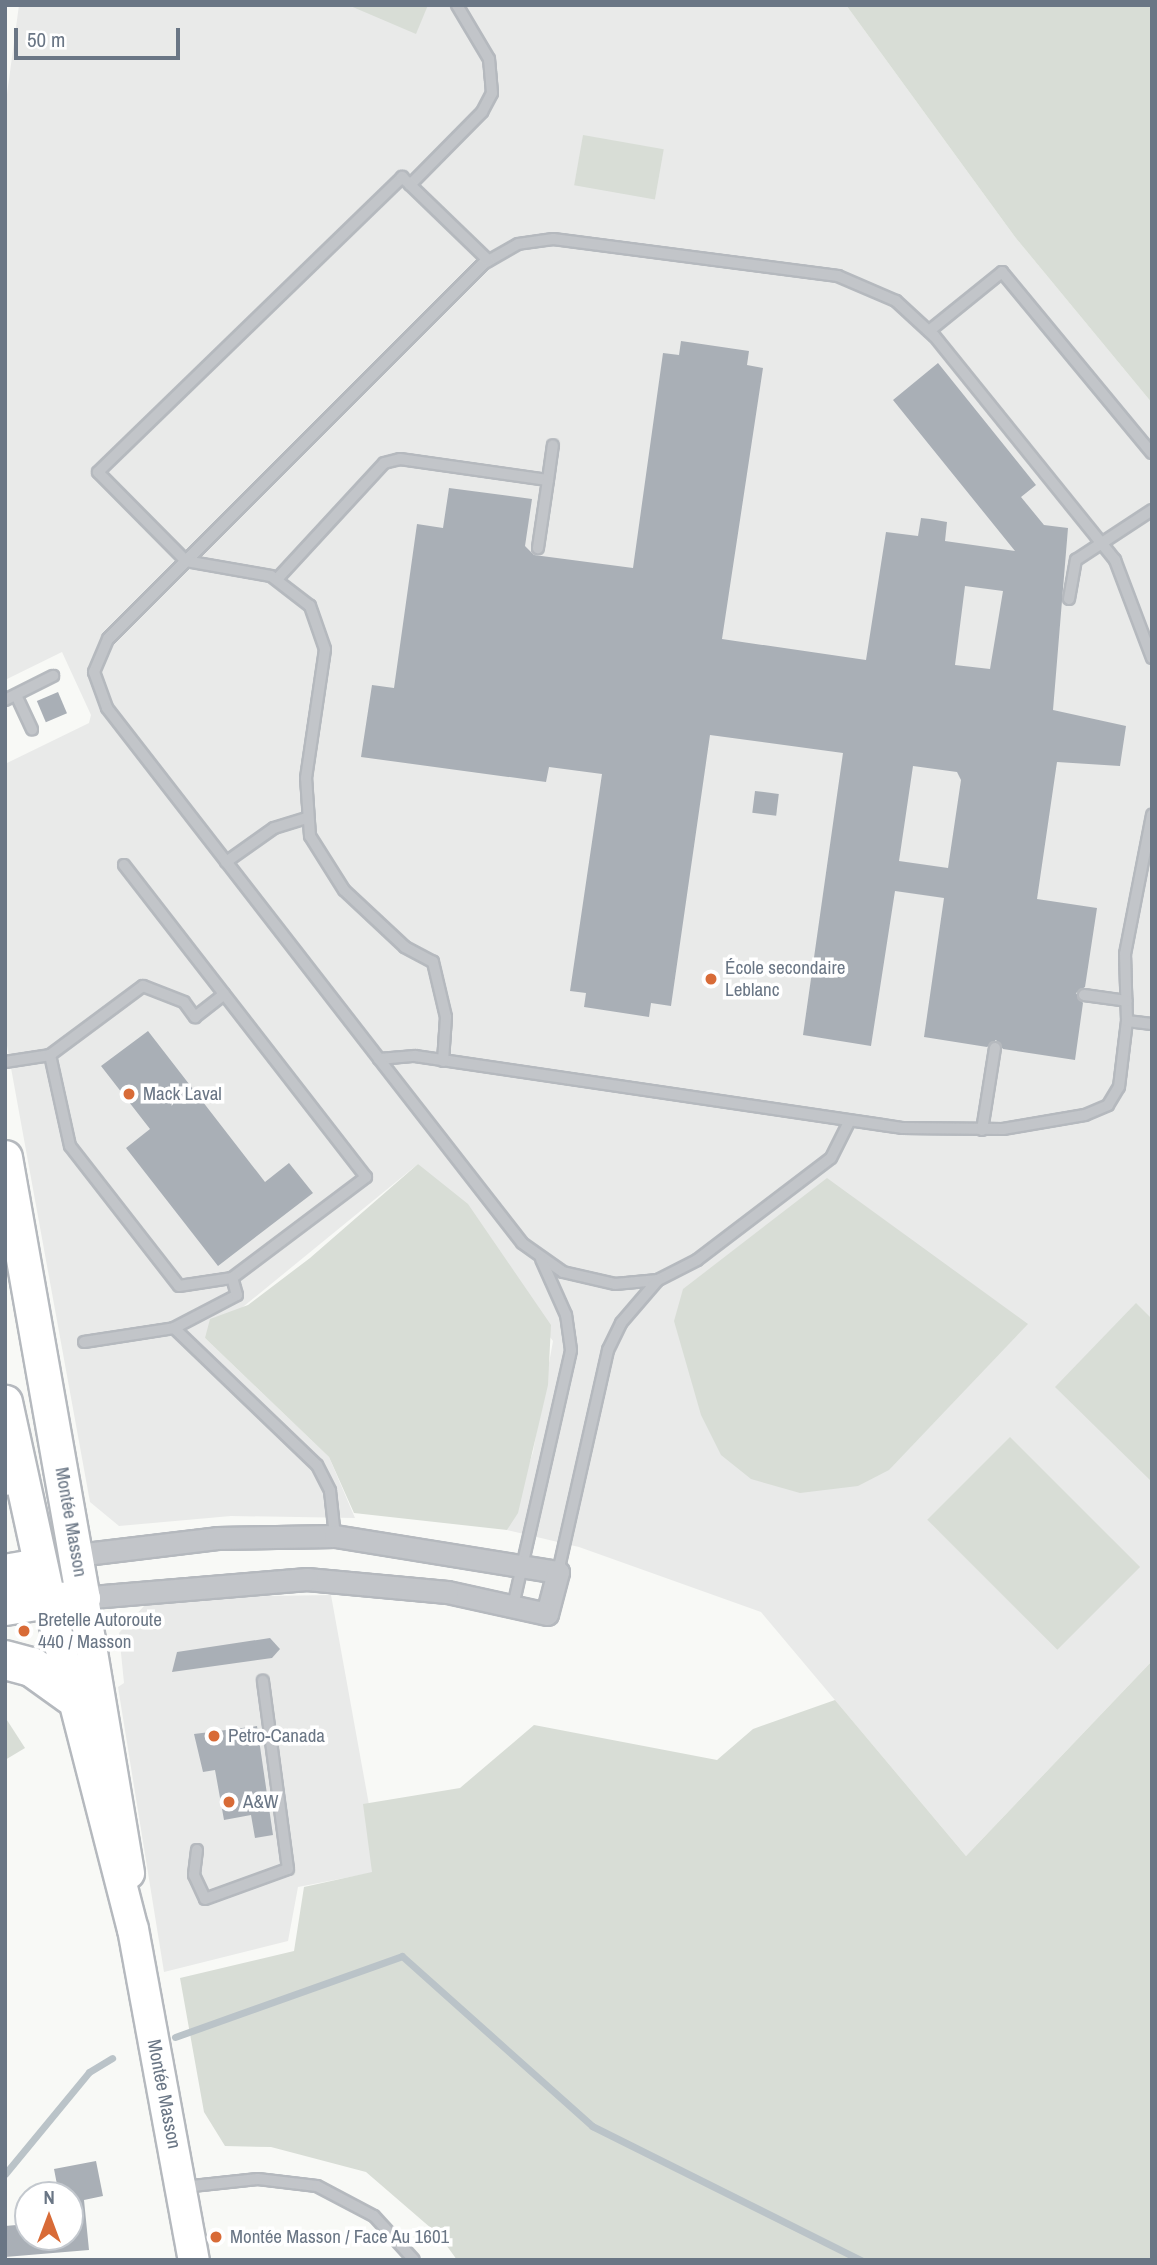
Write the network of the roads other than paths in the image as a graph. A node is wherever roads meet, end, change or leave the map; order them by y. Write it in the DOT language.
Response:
graph roads {
  1 [pos="457,5"];
  2 [pos="410,186"];
  3 [pos="488,260"];
  4 [pos="929,331"];
  5 [pos="553,445"];
  6 [pos="1152,453"];
  7 [pos="548,480"];
  8 [pos="1152,510"];
  9 [pos="1103,544"];
  10 [pos="538,548"];
  11 [pos="186,561"];
  12 [pos="278,578"];
  13 [pos="1069,599"];
  14 [pos="1152,658"];
  15 [pos="53,676"];
  16 [pos="10,697"];
  17 [pos="32,729"];
  18 [pos="1152,815"];
  19 [pos="307,818"];
  20 [pos="226,862"];
  21 [pos="124,865"];
  22 [pos="224,995"];
  23 [pos="1084,995"];
  24 [pos="1127,1001"];
  25 [pos="1127,1021"];
  26 [pos="1152,1024"];
  27 [pos="995,1048"];
  28 [pos="50,1055"];
  29 [pos="379,1059"];
  30 [pos="443,1061"];
  31 [pos="5,1062"];
  32 [pos="849,1122"];
  33 [pos="982,1130"];
  34 [pos="5,1157"];
  35 [pos="541,1259"];
  36 [pos="232,1278"];
  37 [pos="658,1280"];
  38 [pos="174,1328"];
  39 [pos="84,1342"];
  40 [pos="5,1402"];
  41 [pos="10,1466"];
  42 [pos="335,1536"];
  43 [pos="76,1555"];
  44 [pos="522,1563"];
  45 [pos="558,1572"];
  46 [pos="44,1585"];
  47 [pos="5,1606"];
  48 [pos="513,1606"];
  49 [pos="5,1660"];
  50 [pos="263,1681"];
  51 [pos="71,1695"];
  52 [pos="197,1850"];
  53 [pos="133,1929"];
  54 [pos="182,2188"];
  55 [pos="194,2260"];
  56 [pos="414,2260"];
  1 -- 2 [label="lane"];
  2 -- 3 [label="lane"];
  2 -- 11 [label="lane"];
  3 -- 4 [label="lane"];
  3 -- 11 [label="lane"];
  4 -- 6 [label="lane"];
  4 -- 9 [label="lane"];
  5 -- 7 [label="lane"];
  7 -- 10 [label="lane"];
  7 -- 12 [label="lane"];
  8 -- 9 [label="lane"];
  9 -- 13 [label="lane"];
  9 -- 14 [label="lane"];
  11 -- 12 [label="lane"];
  11 -- 20 [label="lane"];
  12 -- 19 [label="lane"];
  15 -- 16 [label="lane"];
  16 -- 17 [label="lane"];
  18 -- 24 [label="lane"];
  19 -- 20 [label="lane"];
  19 -- 30 [label="lane"];
  20 -- 29 [label="lane"];
  21 -- 22 [label="lane"];
  22 -- 28 [label="lane"];
  22 -- 36 [label="lane"];
  23 -- 24 [label="lane"];
  24 -- 25 [label="lane"];
  25 -- 26 [label="lane"];
  25 -- 33 [label="lane"];
  27 -- 33 [label="lane"];
  28 -- 31 [label="lane"];
  28 -- 36 [label="lane"];
  29 -- 30 [label="lane"];
  29 -- 35 [label="lane"];
  30 -- 32 [label="lane"];
  32 -- 33 [label="lane"];
  32 -- 37 [label="lane"];
  34 -- 43 [label="main road, Montée Masson"];
  35 -- 37 [label="lane"];
  35 -- 44 [label="lane"];
  36 -- 38 [label="lane"];
  37 -- 45 [label="lane"];
  38 -- 39 [label="lane"];
  38 -- 42 [label="lane"];
  40 -- 41 [label="main road, Montée Masson"];
  41 -- 46 [label="main road, Montée Masson"];
  42 -- 43 [label="street"];
  42 -- 44 [label="street"];
  43 -- 46 [label="main road"];
  44 -- 45 [label="street"];
  44 -- 48 [label="lane"];
  45 -- 48 [label="street"];
  46 -- 47 [label="highway"];
  46 -- 48 [label="street"];
  46 -- 51 [label="street, Montée Masson"];
  46 -- 53 [label="street, Montée Masson"];
  49 -- 51 [label="highway"];
  50 -- 52 [label="lane"];
  51 -- 53 [label="street, Montée Masson"];
  53 -- 54 [label="street, Montée Masson"];
  54 -- 55 [label="street, Montée Masson"];
  54 -- 56 [label="lane"];
}
